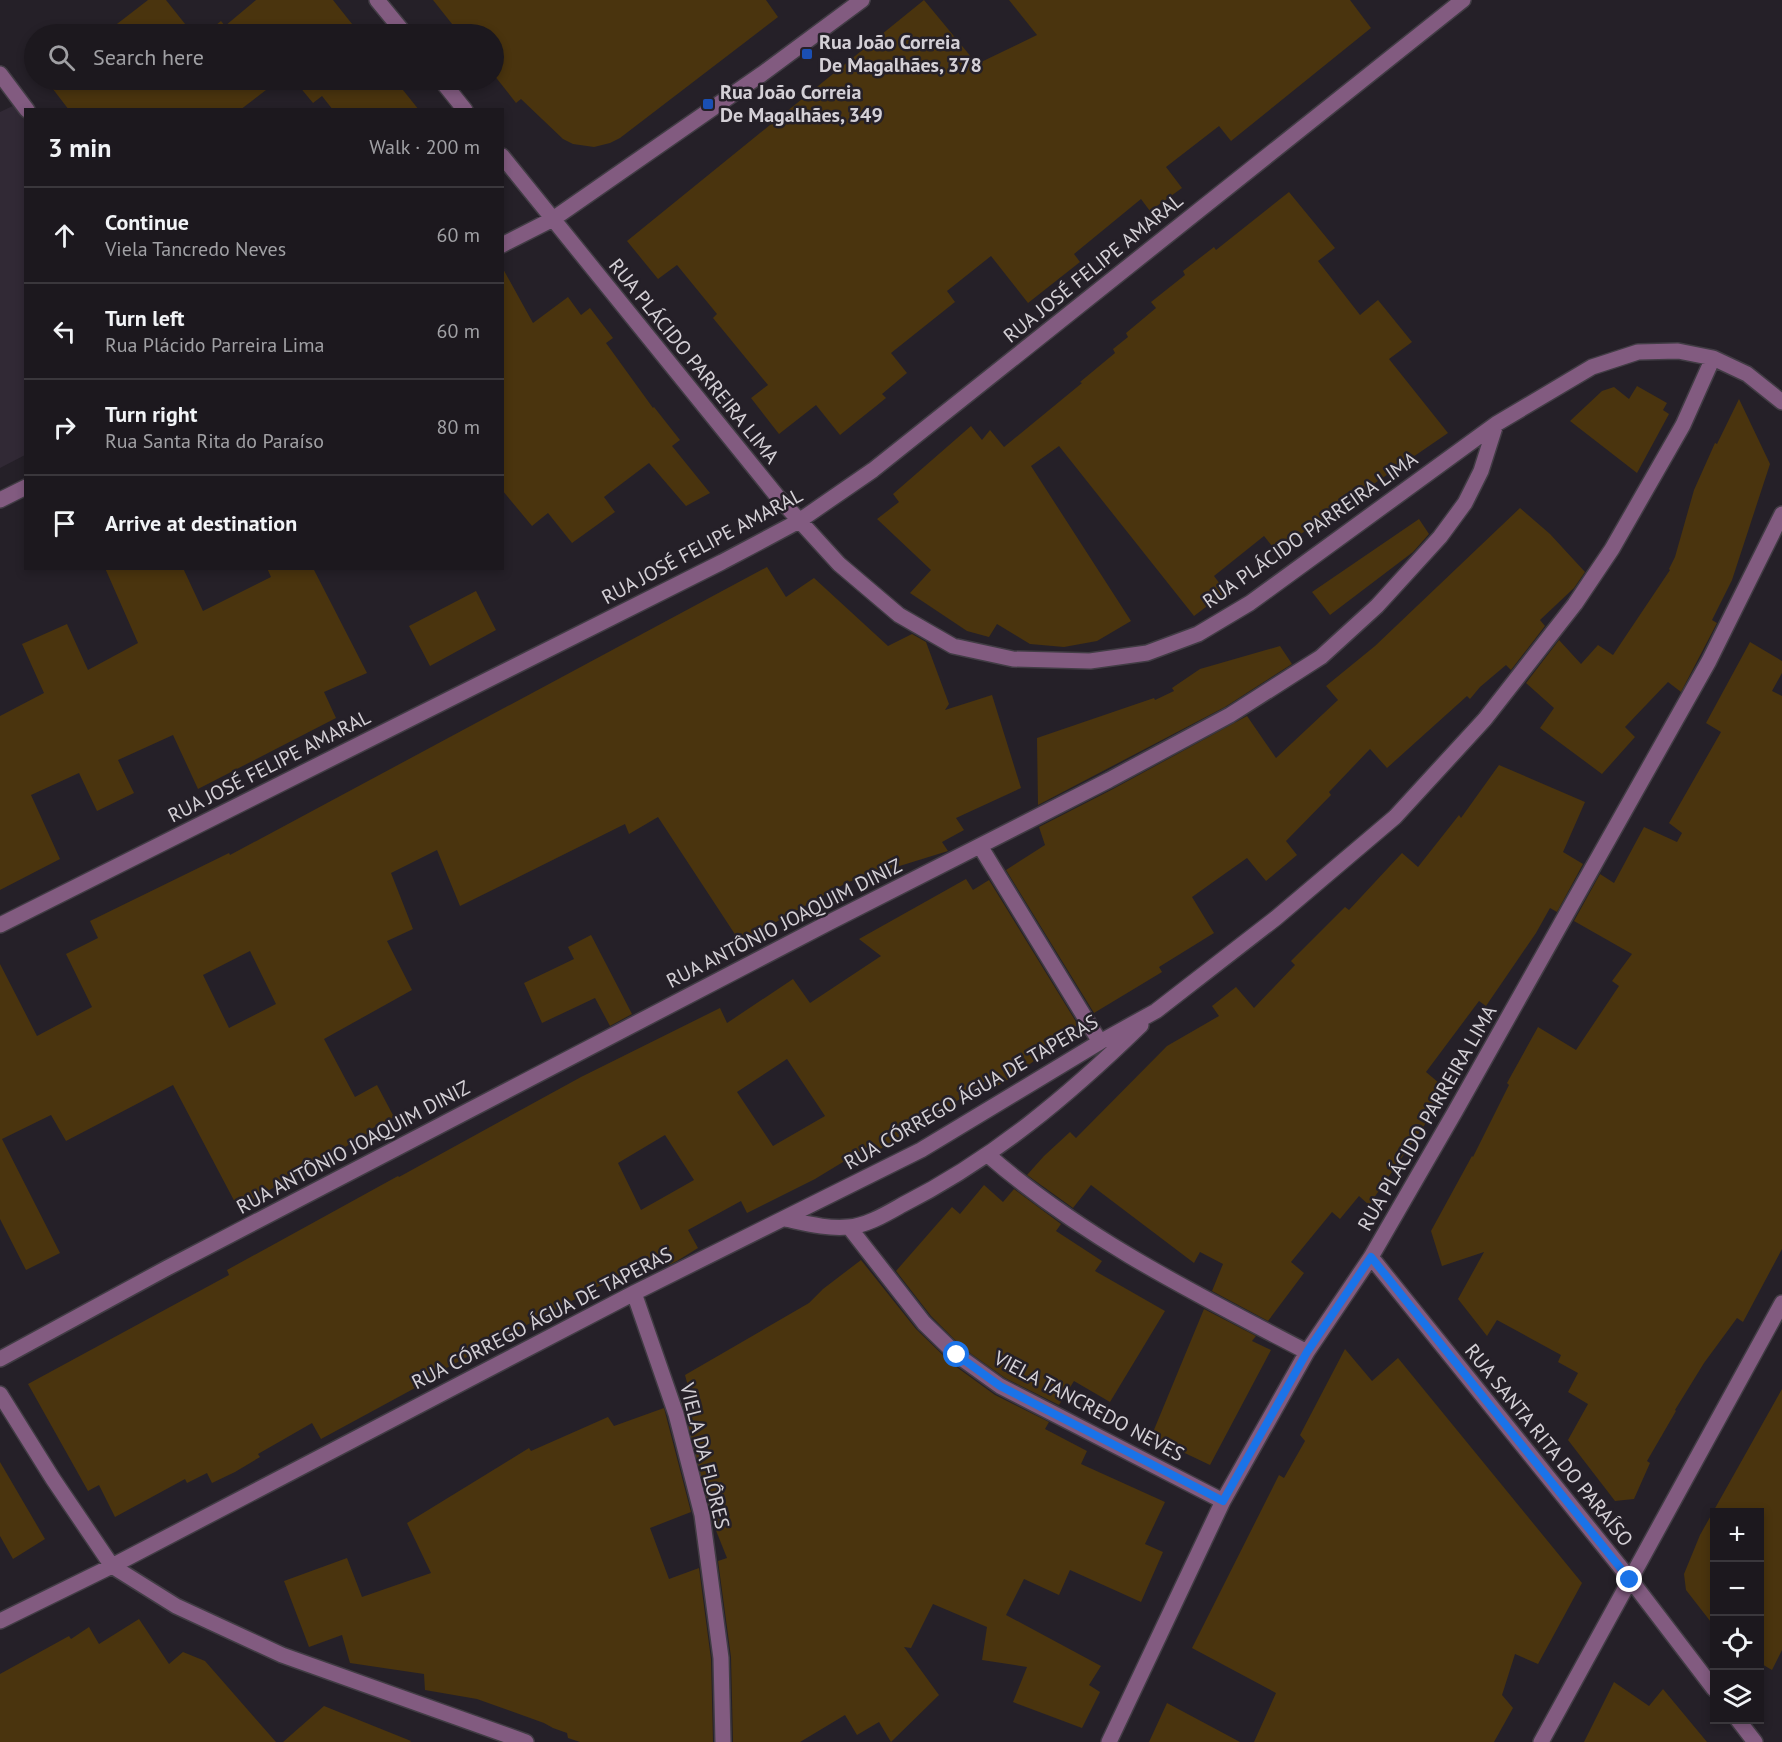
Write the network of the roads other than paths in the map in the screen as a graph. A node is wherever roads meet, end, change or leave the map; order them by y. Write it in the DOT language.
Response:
graph roads {
  1 [pos="377,0"];
  2 [pos="862,0"];
  3 [pos="1463,0"];
  4 [pos="397,24"];
  5 [pos="0,74"];
  6 [pos="5,90"];
  7 [pos="449,90"];
  8 [pos="25,108"];
  9 [pos="463,108"];
  10 [pos="504,158"];
  11 [pos="553,219"];
  12 [pos="504,244"];
  13 [pos="1713,358"];
  14 [pos="1782,402"];
  15 [pos="1496,424"];
  16 [pos="24,488"];
  17 [pos="0,500"];
  18 [pos="1782,514"];
  19 [pos="799,521"];
  20 [pos="980,846"];
  21 [pos="0,925"];
  22 [pos="1156,1011"];
  23 [pos="1100,1042"];
  24 [pos="988,1155"];
  25 [pos="785,1218"];
  26 [pos="849,1227"];
  27 [pos="1371,1257"];
  28 [pos="634,1293"];
  29 [pos="1782,1303"];
  30 [pos="1307,1352"];
  31 [pos="0,1359"];
  32 [pos="0,1394"];
  33 [pos="1223,1501"];
  34 [pos="112,1566"];
  35 [pos="1630,1580"];
  36 [pos="0,1622"];
  37 [pos="1710,1684"];
  38 [pos="1742,1724"];
  39 [pos="526,1742"];
  40 [pos="723,1742"];
  41 [pos="1109,1742"];
  42 [pos="1541,1742"];
  43 [pos="1755,1742"];
  1 -- 4 [label="street"];
  2 -- 11 [label="street"];
  3 -- 19 [label="street, RUA JOSÉ FELIPE AMARAL"];
  5 -- 6 [label="street"];
  6 -- 8 [label="street"];
  7 -- 9 [label="street"];
  10 -- 11 [label="street, RUA PLÁCIDO PARREIRA LIMA"];
  11 -- 12 [label="street"];
  11 -- 19 [label="street, RUA PLÁCIDO PARREIRA LIMA"];
  13 -- 14 [label="street, RUA PLÁCIDO PARREIRA LIMA"];
  13 -- 15 [label="street, RUA PLÁCIDO PARREIRA LIMA"];
  13 -- 22 [label="street, RUA CÓRREGO ÁGUA DE TAPERAS"];
  15 -- 19 [label="street, RUA PLÁCIDO PARREIRA LIMA"];
  15 -- 20 [label="street, RUA ANTÔNIO JOAQUIM DINIZ"];
  16 -- 17 [label="street"];
  18 -- 27 [label="street, RUA PLÁCIDO PARREIRA LIMA"];
  19 -- 21 [label="street, RUA JOSÉ FELIPE AMARAL"];
  20 -- 23 [label="street"];
  20 -- 31 [label="street, RUA ANTÔNIO JOAQUIM DINIZ"];
  22 -- 23 [label="street, RUA CÓRREGO ÁGUA DE TAPERAS"];
  22 -- 24 [label="street"];
  23 -- 25 [label="street, RUA CÓRREGO ÁGUA DE TAPERAS"];
  24 -- 26 [label="street"];
  24 -- 30 [label="street"];
  25 -- 26 [label="street"];
  25 -- 28 [label="street, RUA CÓRREGO ÁGUA DE TAPERAS"];
  26 -- 33 [label="street, VIELA TANCREDO NEVES"];
  27 -- 30 [label="street, RUA PLÁCIDO PARREIRA LIMA"];
  27 -- 35 [label="street, RUA SANTA RITA DO PARAÍSO"];
  28 -- 34 [label="street, RUA CÓRREGO ÁGUA DE TAPERAS"];
  28 -- 40 [label="street, VIELA DA FLÔRES"];
  29 -- 35 [label="street"];
  30 -- 33 [label="street, RUA PLÁCIDO PARREIRA LIMA"];
  32 -- 34 [label="street"];
  33 -- 41 [label="street, RUA PLÁCIDO PARREIRA LIMA"];
  34 -- 36 [label="street, RUA CÓRREGO ÁGUA DE TAPERAS"];
  34 -- 39 [label="street"];
  35 -- 37 [label="street, RUA SANTA RITA DO PARAÍSO"];
  35 -- 42 [label="street"];
  38 -- 43 [label="street"];
}
